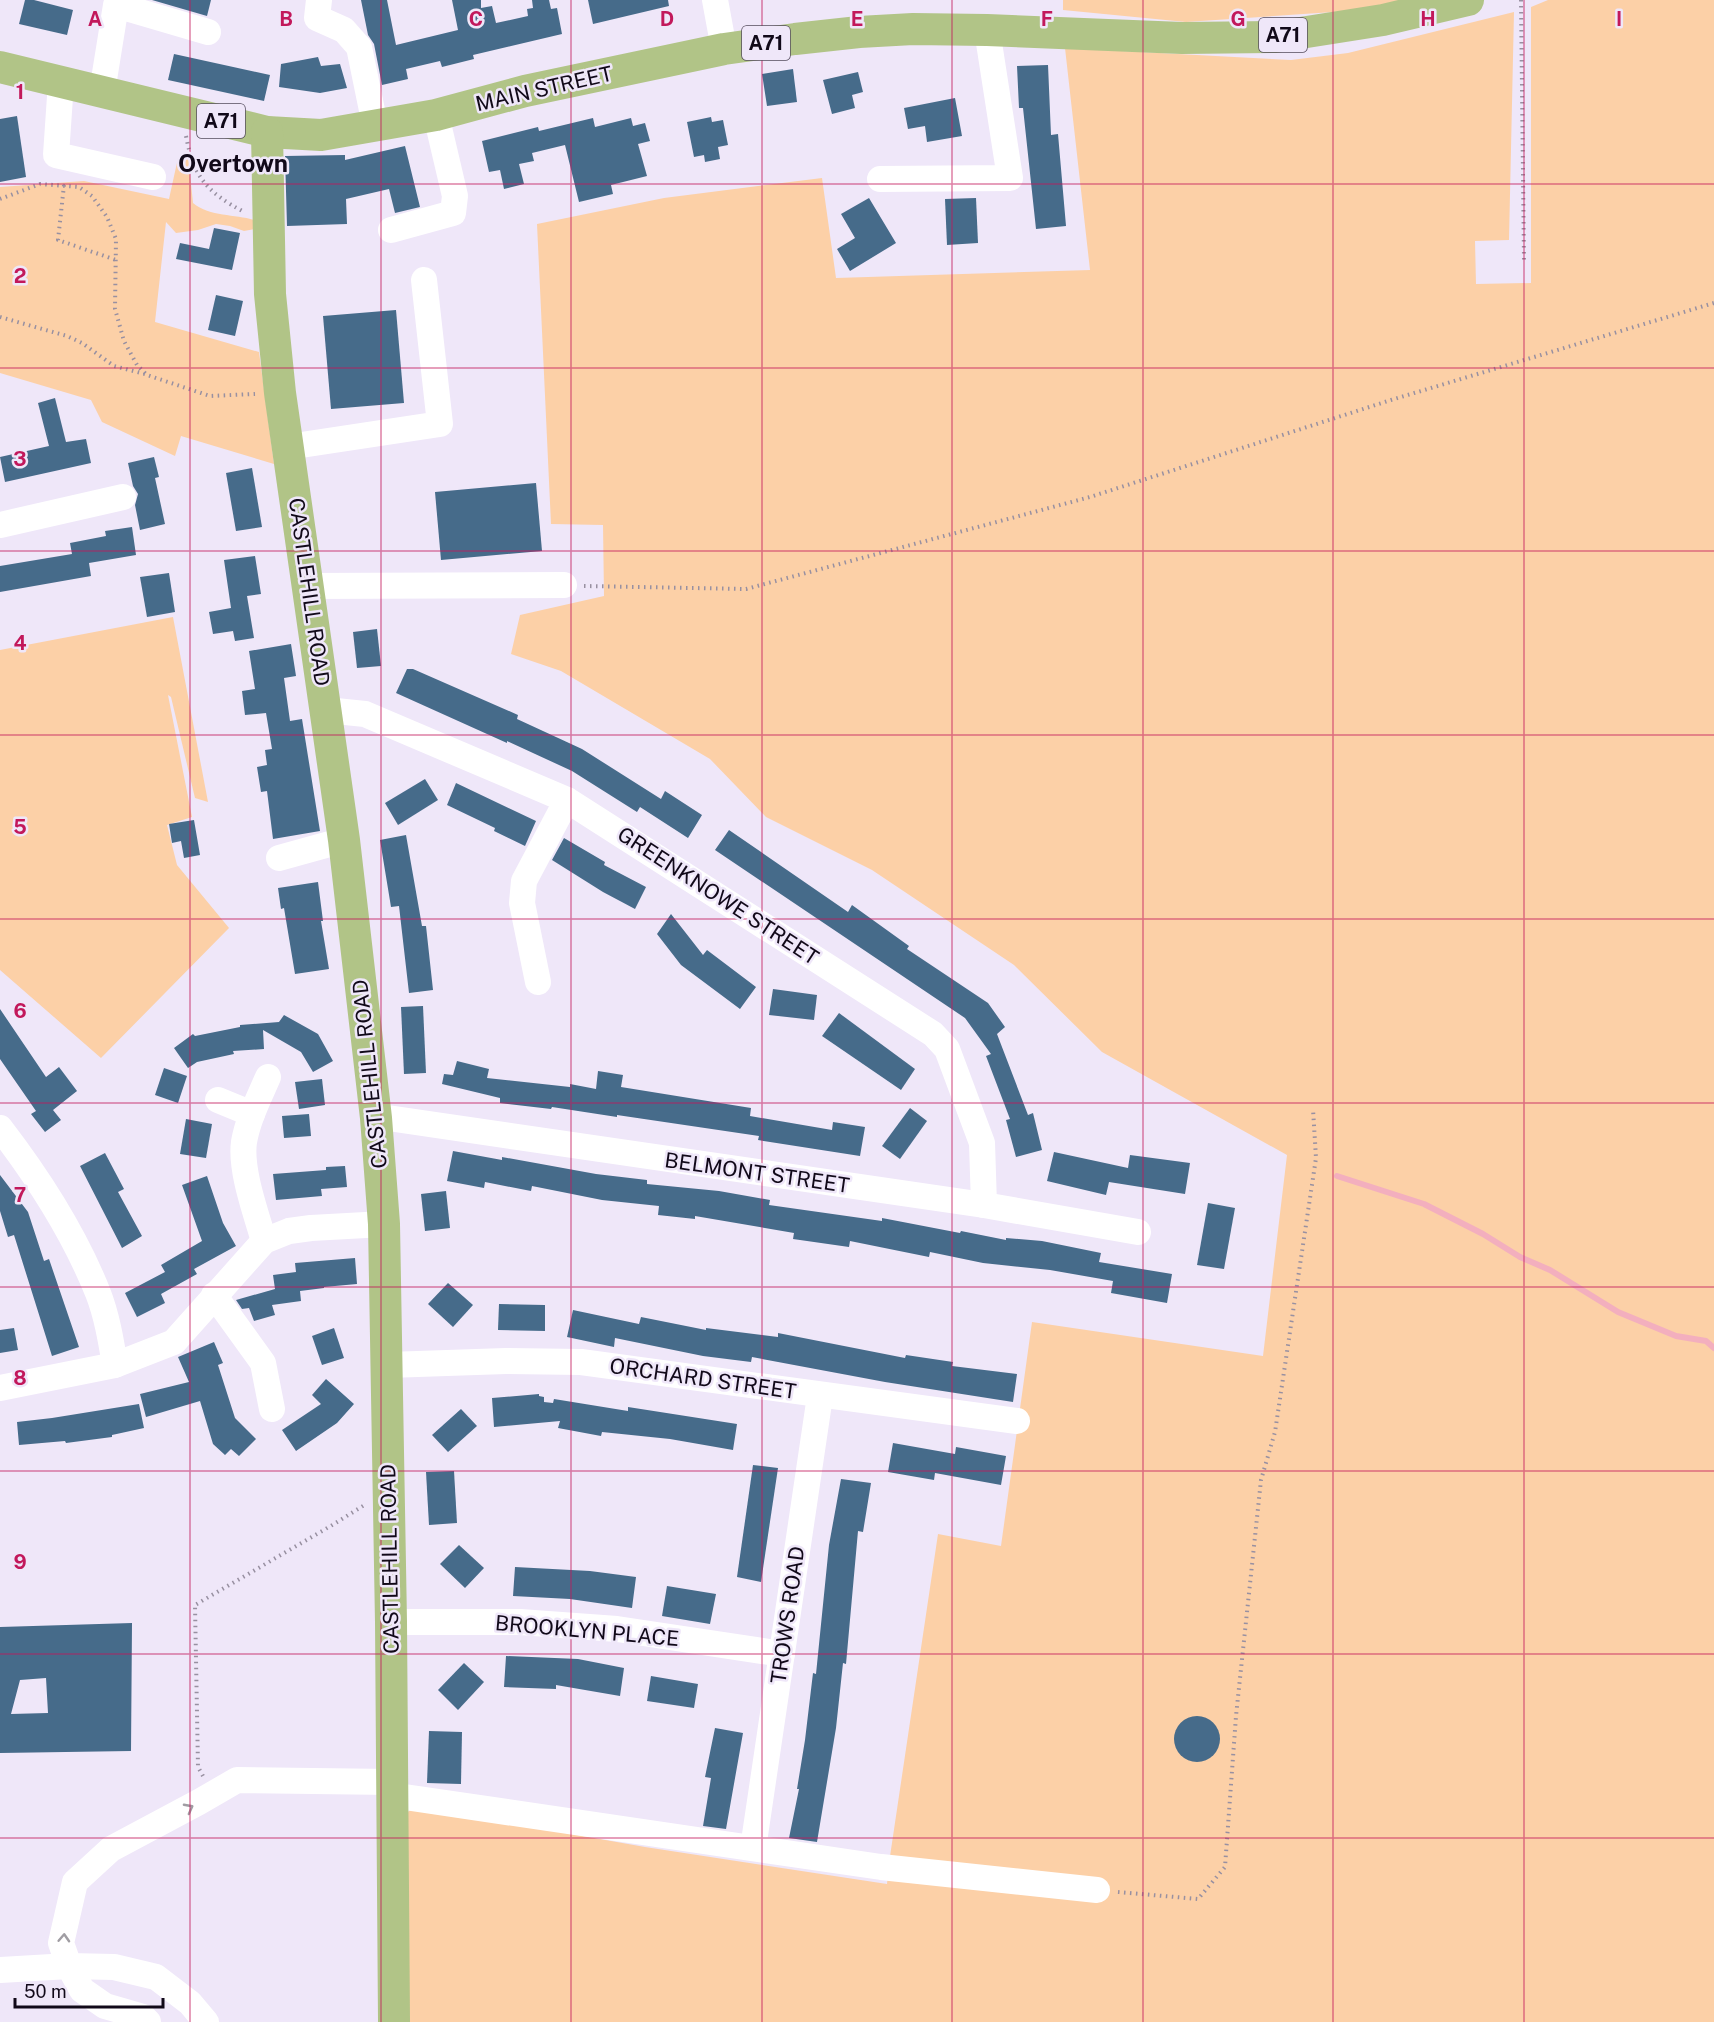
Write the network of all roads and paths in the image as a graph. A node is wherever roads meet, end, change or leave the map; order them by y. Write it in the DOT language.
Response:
graph roads {
  1 [pos="319,0"];
  2 [pos="715,0"];
  3 [pos="1468,0"];
  4 [pos="1521,0"];
  5 [pos="987,30"];
  6 [pos="208,32"];
  7 [pos="724,49"];
  8 [pos="0,67"];
  9 [pos="61,82"];
  10 [pos="102,92"];
  11 [pos="436,115"];
  12 [pos="375,125"];
  13 [pos="267,132"];
  14 [pos="196,135"];
  15 [pos="56,155"];
  16 [pos="153,177"];
  17 [pos="880,179"];
  18 [pos="64,186"];
  19 [pos="0,199"];
  20 [pos="268,225"];
  21 [pos="391,230"];
  22 [pos="116,260"];
  23 [pos="1524,260"];
  24 [pos="424,280"];
  25 [pos="1714,303"];
  26 [pos="0,317"];
  27 [pos="147,375"];
  28 [pos="280,393"];
  29 [pos="288,447"];
  30 [pos="123,497"];
  31 [pos="0,525"];
  32 [pos="564,585"];
  33 [pos="307,586"];
  34 [pos="326,710"];
  35 [pos="567,800"];
  36 [pos="344,840"];
  37 [pos="279,858"];
  38 [pos="538,982"];
  39 [pos="268,1077"];
  40 [pos="218,1100"];
  41 [pos="1313,1109"];
  42 [pos="252,1114"];
  43 [pos="376,1118"];
  44 [pos="0,1128"];
  45 [pos="984,1205"];
  46 [pos="384,1224"];
  47 [pos="1138,1232"];
  48 [pos="264,1241"];
  49 [pos="214,1295"];
  50 [pos="115,1365"];
  51 [pos="388,1365"];
  52 [pos="0,1388"];
  53 [pos="820,1396"];
  54 [pos="272,1409"];
  55 [pos="1017,1421"];
  56 [pos="371,1512"];
  57 [pos="391,1622"];
  58 [pos="782,1654"];
  59 [pos="392,1788"];
  60 [pos="213,1794"];
  61 [pos="755,1835"];
  62 [pos="1097,1890"];
  63 [pos="69,1966"];
  64 [pos="0,1970"];
  65 [pos="147,2022"];
  66 [pos="206,2022"];
  67 [pos="394,2022"];
  1 -- 12 [label="street"];
  2 -- 7 [label="street"];
  3 -- 5 [label="main road, MAIN STREET / A71"];
  4 -- 23 [label="path"];
  5 -- 7 [label="main road, MAIN STREET / A71"];
  5 -- 17 [label="street"];
  6 -- 10 [label="street"];
  7 -- 11 [label="main road, MAIN STREET / A71"];
  8 -- 9 [label="main road, MAIN STREET / A71"];
  9 -- 10 [label="main road, MAIN STREET / A71"];
  9 -- 15 [label="street"];
  10 -- 13 [label="main road, MAIN STREET / A71"];
  11 -- 12 [label="main road, MAIN STREET / A71"];
  11 -- 21 [label="street"];
  12 -- 13 [label="main road, MAIN STREET / A71"];
  13 -- 20 [label="main road, CASTLEHILL ROAD"];
  14 -- 20 [label="path"];
  15 -- 16 [label="street"];
  15 -- 18 [label="path"];
  18 -- 19 [label="path"];
  18 -- 22 [label="path"];
  18 -- 22 [label="path"];
  20 -- 28 [label="main road, CASTLEHILL ROAD"];
  22 -- 27 [label="path"];
  24 -- 29 [label="street"];
  25 -- 32 [label="path"];
  26 -- 27 [label="path"];
  27 -- 28 [label="path"];
  28 -- 29 [label="main road, CASTLEHILL ROAD"];
  29 -- 33 [label="main road, CASTLEHILL ROAD"];
  30 -- 31 [label="street"];
  32 -- 33 [label="street"];
  33 -- 34 [label="main road, CASTLEHILL ROAD"];
  34 -- 35 [label="street, GREENKNOWE STREET"];
  34 -- 36 [label="main road, CASTLEHILL ROAD"];
  35 -- 38 [label="street"];
  35 -- 45 [label="street, GREENKNOWE STREET"];
  36 -- 37 [label="street"];
  36 -- 43 [label="main road, CASTLEHILL ROAD"];
  39 -- 42 [label="street"];
  40 -- 42 [label="street"];
  41 -- 62 [label="path"];
  42 -- 48 [label="street"];
  43 -- 45 [label="street, BELMONT STREET"];
  43 -- 46 [label="main road, CASTLEHILL ROAD"];
  44 -- 50 [label="street"];
  45 -- 47 [label="street, BELMONT STREET"];
  46 -- 48 [label="street"];
  46 -- 51 [label="main road, CASTLEHILL ROAD"];
  48 -- 49 [label="street"];
  49 -- 50 [label="street"];
  49 -- 54 [label="street"];
  50 -- 52 [label="street"];
  51 -- 53 [label="street, ORCHARD STREET"];
  51 -- 57 [label="main road, CASTLEHILL ROAD"];
  53 -- 55 [label="street, ORCHARD STREET"];
  53 -- 58 [label="street, TROWS ROAD"];
  56 -- 60 [label="path"];
  57 -- 58 [label="street, BROOKLYN PLACE"];
  57 -- 59 [label="main road, CASTLEHILL ROAD"];
  58 -- 61 [label="street, TROWS ROAD"];
  59 -- 60 [label="street"];
  59 -- 62 [label="street"];
  59 -- 67 [label="main road, CASTLEHILL ROAD"];
  63 -- 60 [label="street, one-way"];
  63 -- 64 [label="street"];
  63 -- 65 [label="street"];
  63 -- 66 [label="street"];
}
